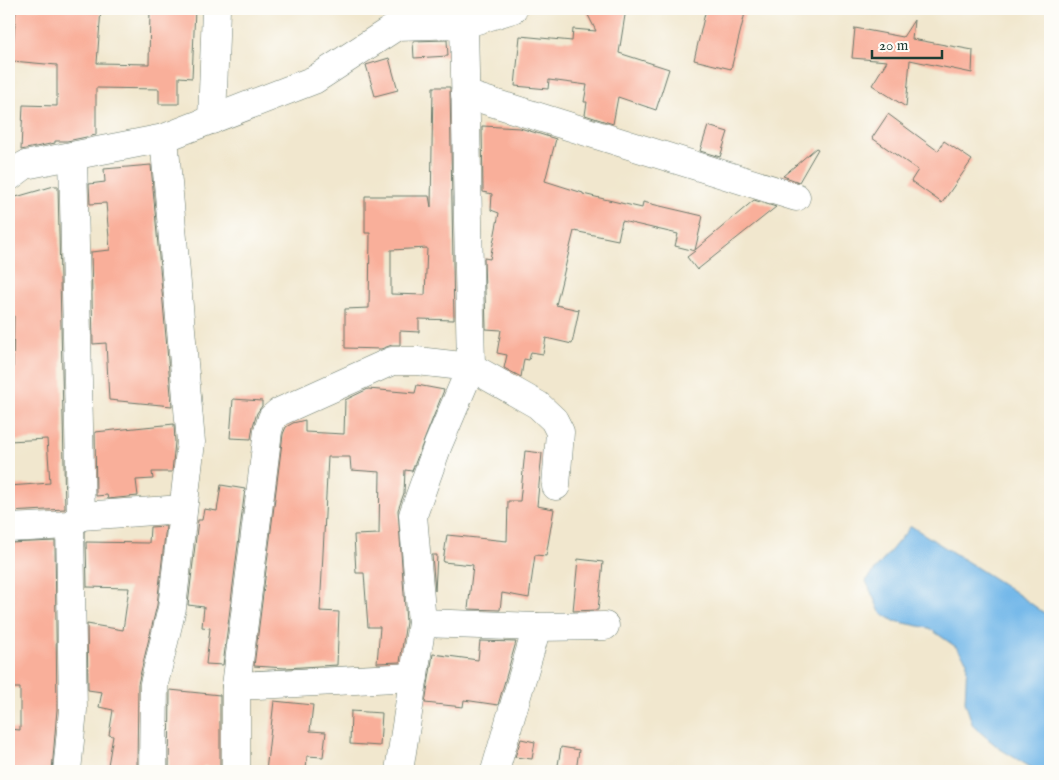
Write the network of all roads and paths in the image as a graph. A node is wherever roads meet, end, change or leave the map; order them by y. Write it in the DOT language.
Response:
graph roads {
  1 [pos="216,9"];
  2 [pos="514,9"];
  3 [pos="397,17"];
  4 [pos="464,24"];
  5 [pos="466,94"];
  6 [pos="212,120"];
  7 [pos="164,138"];
  8 [pos="73,156"];
  9 [pos="9,177"];
  10 [pos="796,197"];
  11 [pos="471,367"];
  12 [pos="556,486"];
  13 [pos="183,509"];
  14 [pos="75,520"];
  15 [pos="9,528"];
  16 [pos="422,623"];
  17 [pos="605,626"];
  18 [pos="537,627"];
  19 [pos="414,678"];
  20 [pos="236,686"];
  21 [pos="67,771"];
  22 [pos="153,771"];
  23 [pos="236,771"];
  24 [pos="399,771"];
  25 [pos="495,771"];
  1 -- 6 [label="street"];
  2 -- 4 [label="street"];
  3 -- 4 [label="street"];
  3 -- 6 [label="street"];
  4 -- 5 [label="street"];
  5 -- 10 [label="street"];
  5 -- 11 [label="street"];
  6 -- 7 [label="street"];
  7 -- 8 [label="street"];
  7 -- 13 [label="street"];
  8 -- 9 [label="street"];
  8 -- 14 [label="street"];
  11 -- 12 [label="street"];
  11 -- 16 [label="street"];
  11 -- 20 [label="street"];
  13 -- 14 [label="street"];
  13 -- 22 [label="street"];
  14 -- 15 [label="street"];
  14 -- 21 [label="street"];
  16 -- 18 [label="street"];
  16 -- 19 [label="street"];
  17 -- 18 [label="street"];
  18 -- 25 [label="street"];
  19 -- 20 [label="street"];
  19 -- 24 [label="street"];
  20 -- 23 [label="street"];
}
